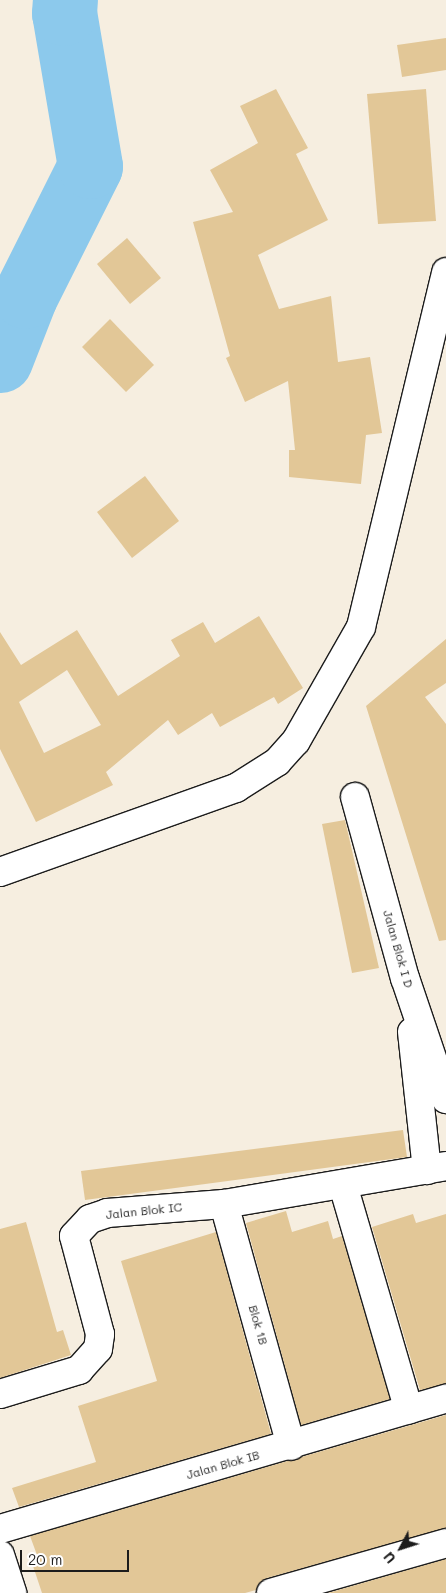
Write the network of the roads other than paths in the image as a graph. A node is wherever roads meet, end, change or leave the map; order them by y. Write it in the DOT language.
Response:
graph roads {
  1 [pos="446,272"];
  2 [pos="355,797"];
  3 [pos="0,872"];
  4 [pos="405,978"];
  5 [pos="446,1099"];
  6 [pos="437,1168"];
  7 [pos="343,1185"];
  8 [pos="224,1204"];
  9 [pos="0,1394"];
  10 [pos="446,1399"];
  11 [pos="409,1410"];
  12 [pos="291,1446"];
  13 [pos="0,1528"];
  14 [pos="446,1543"];
  15 [pos="0,1555"];
  16 [pos="12,1593"];
  17 [pos="271,1593"];
  1 -- 3 [label="street"];
  2 -- 4 [label="street, Jalan Blok I D"];
  4 -- 5 [label="street, Jalan Blok I D"];
  4 -- 6 [label="street"];
  6 -- 7 [label="street, Jalan Blok IC"];
  7 -- 8 [label="street, Jalan Blok IC"];
  7 -- 11 [label="street"];
  8 -- 9 [label="street, Jalan Blok IC"];
  8 -- 12 [label="street, Blok 1B"];
  10 -- 11 [label="street, Jalan Blok IB"];
  11 -- 12 [label="street, Jalan Blok IB"];
  12 -- 13 [label="street, Jalan Blok IB"];
  14 -- 17 [label="street"];
  15 -- 16 [label="street"];
}
